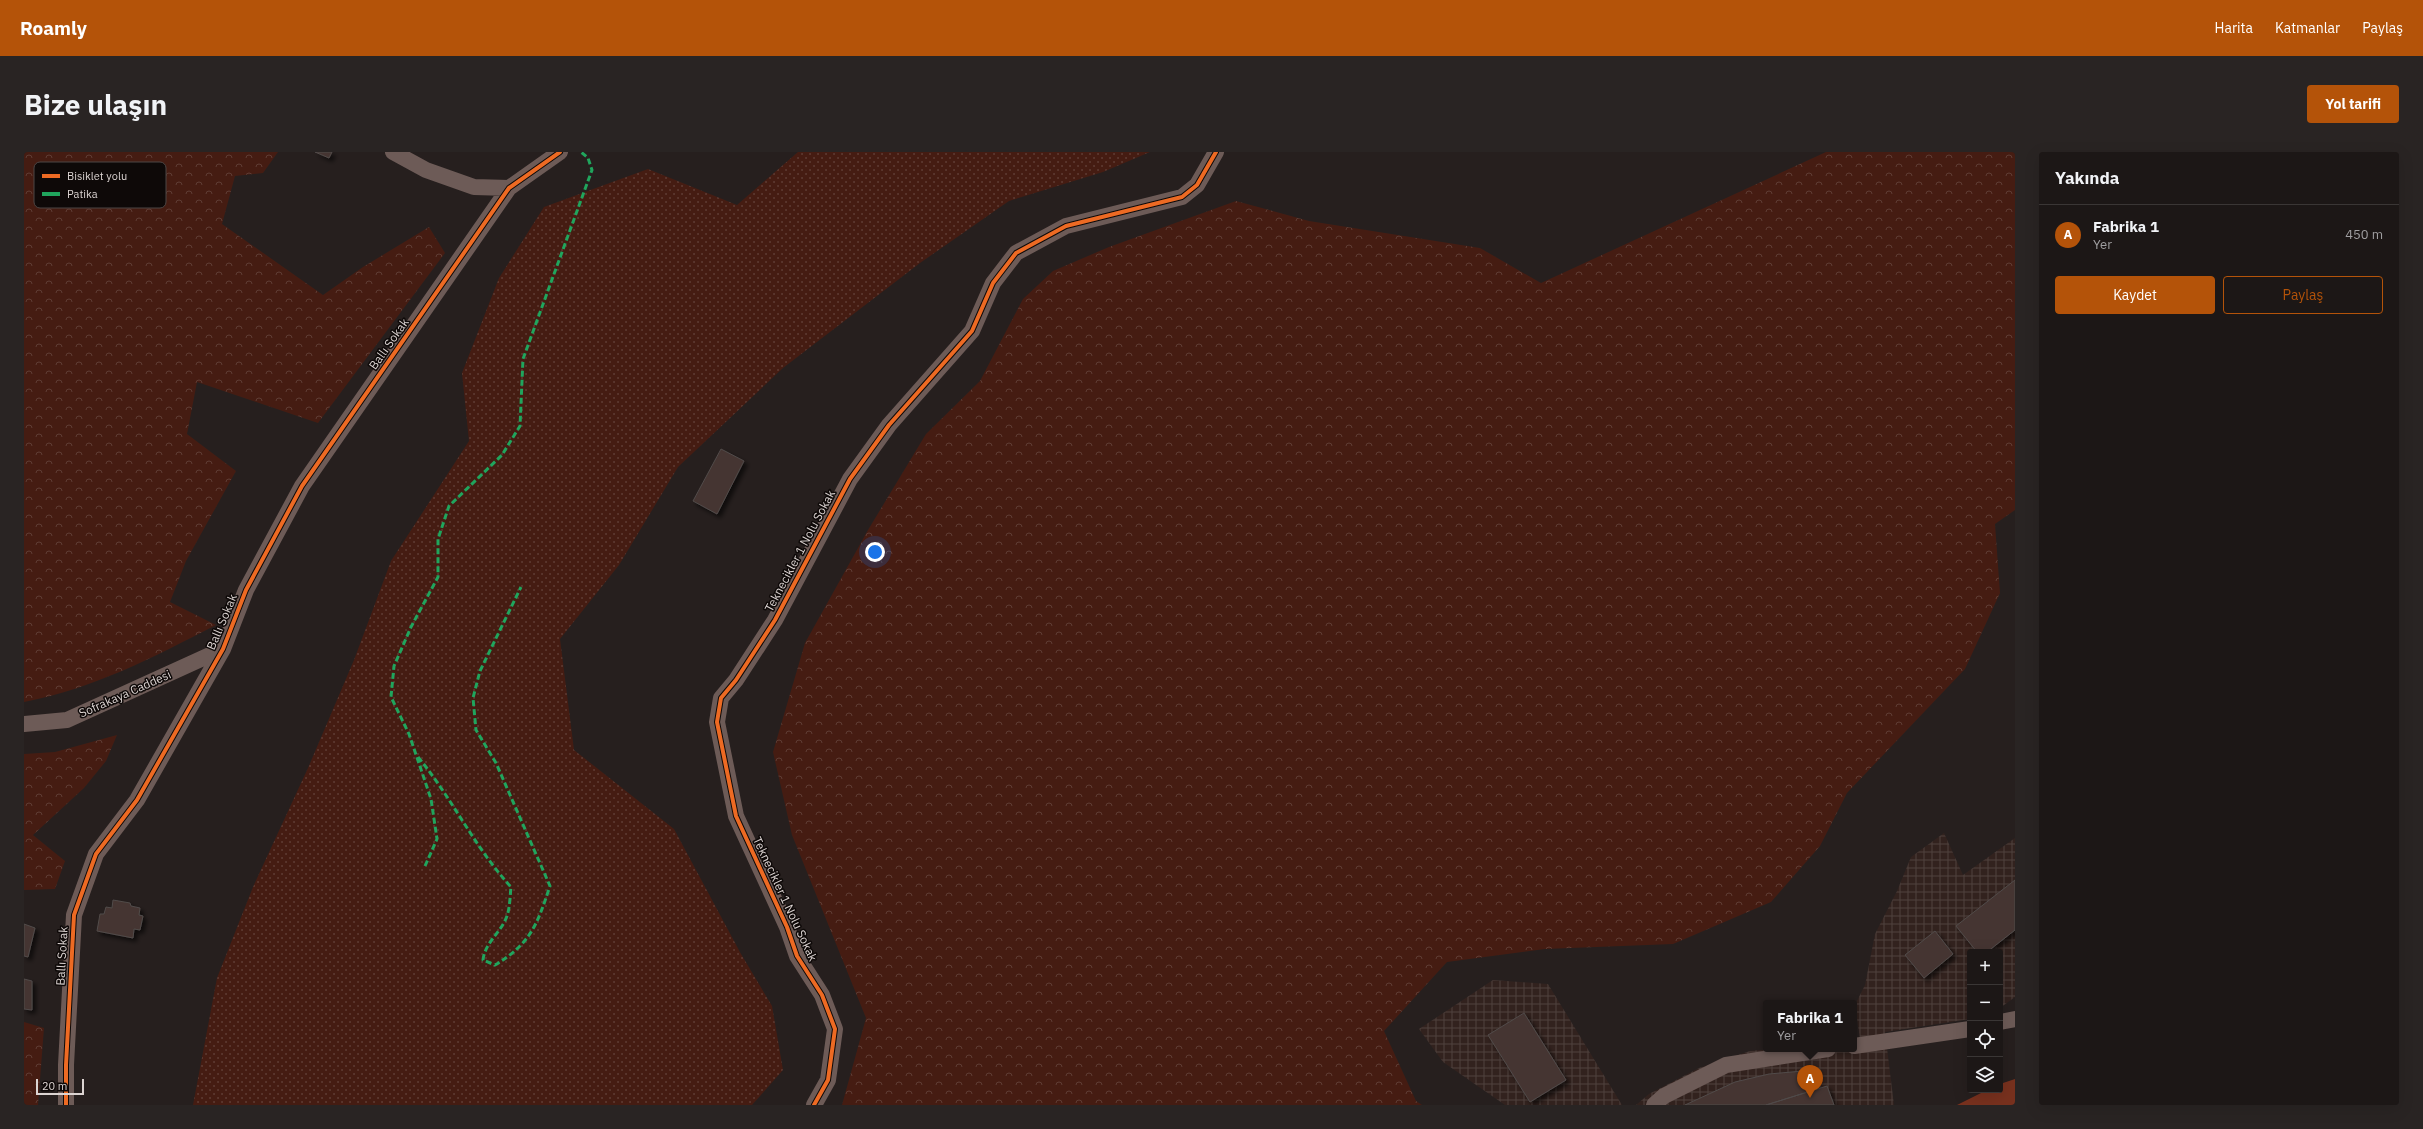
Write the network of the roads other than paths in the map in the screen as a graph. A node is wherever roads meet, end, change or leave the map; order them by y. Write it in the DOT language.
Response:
graph roads {
  1 [pos="393,152"];
  2 [pos="560,152"];
  3 [pos="1216,152"];
  4 [pos="509,188"];
  5 [pos="223,649"];
  6 [pos="24,724"];
  7 [pos="2015,1019"];
  8 [pos="2003,1021"];
  9 [pos="1967,1029"];
  10 [pos="1857,1046"];
  11 [pos="1809,1052"];
  12 [pos="66,1105"];
  13 [pos="814,1105"];
  14 [pos="1654,1105"];
  1 -- 4 [label="street"];
  2 -- 4 [label="street, Ballı Sokak"];
  3 -- 13 [label="street, Teknecikler 1 Nolu Sokak"];
  4 -- 5 [label="street, Ballı Sokak"];
  5 -- 6 [label="street, Sofrakaya Caddesi"];
  5 -- 12 [label="street, Ballı Sokak"];
  7 -- 8 [label="street"];
  9 -- 10 [label="street"];
  11 -- 14 [label="street"];
}
